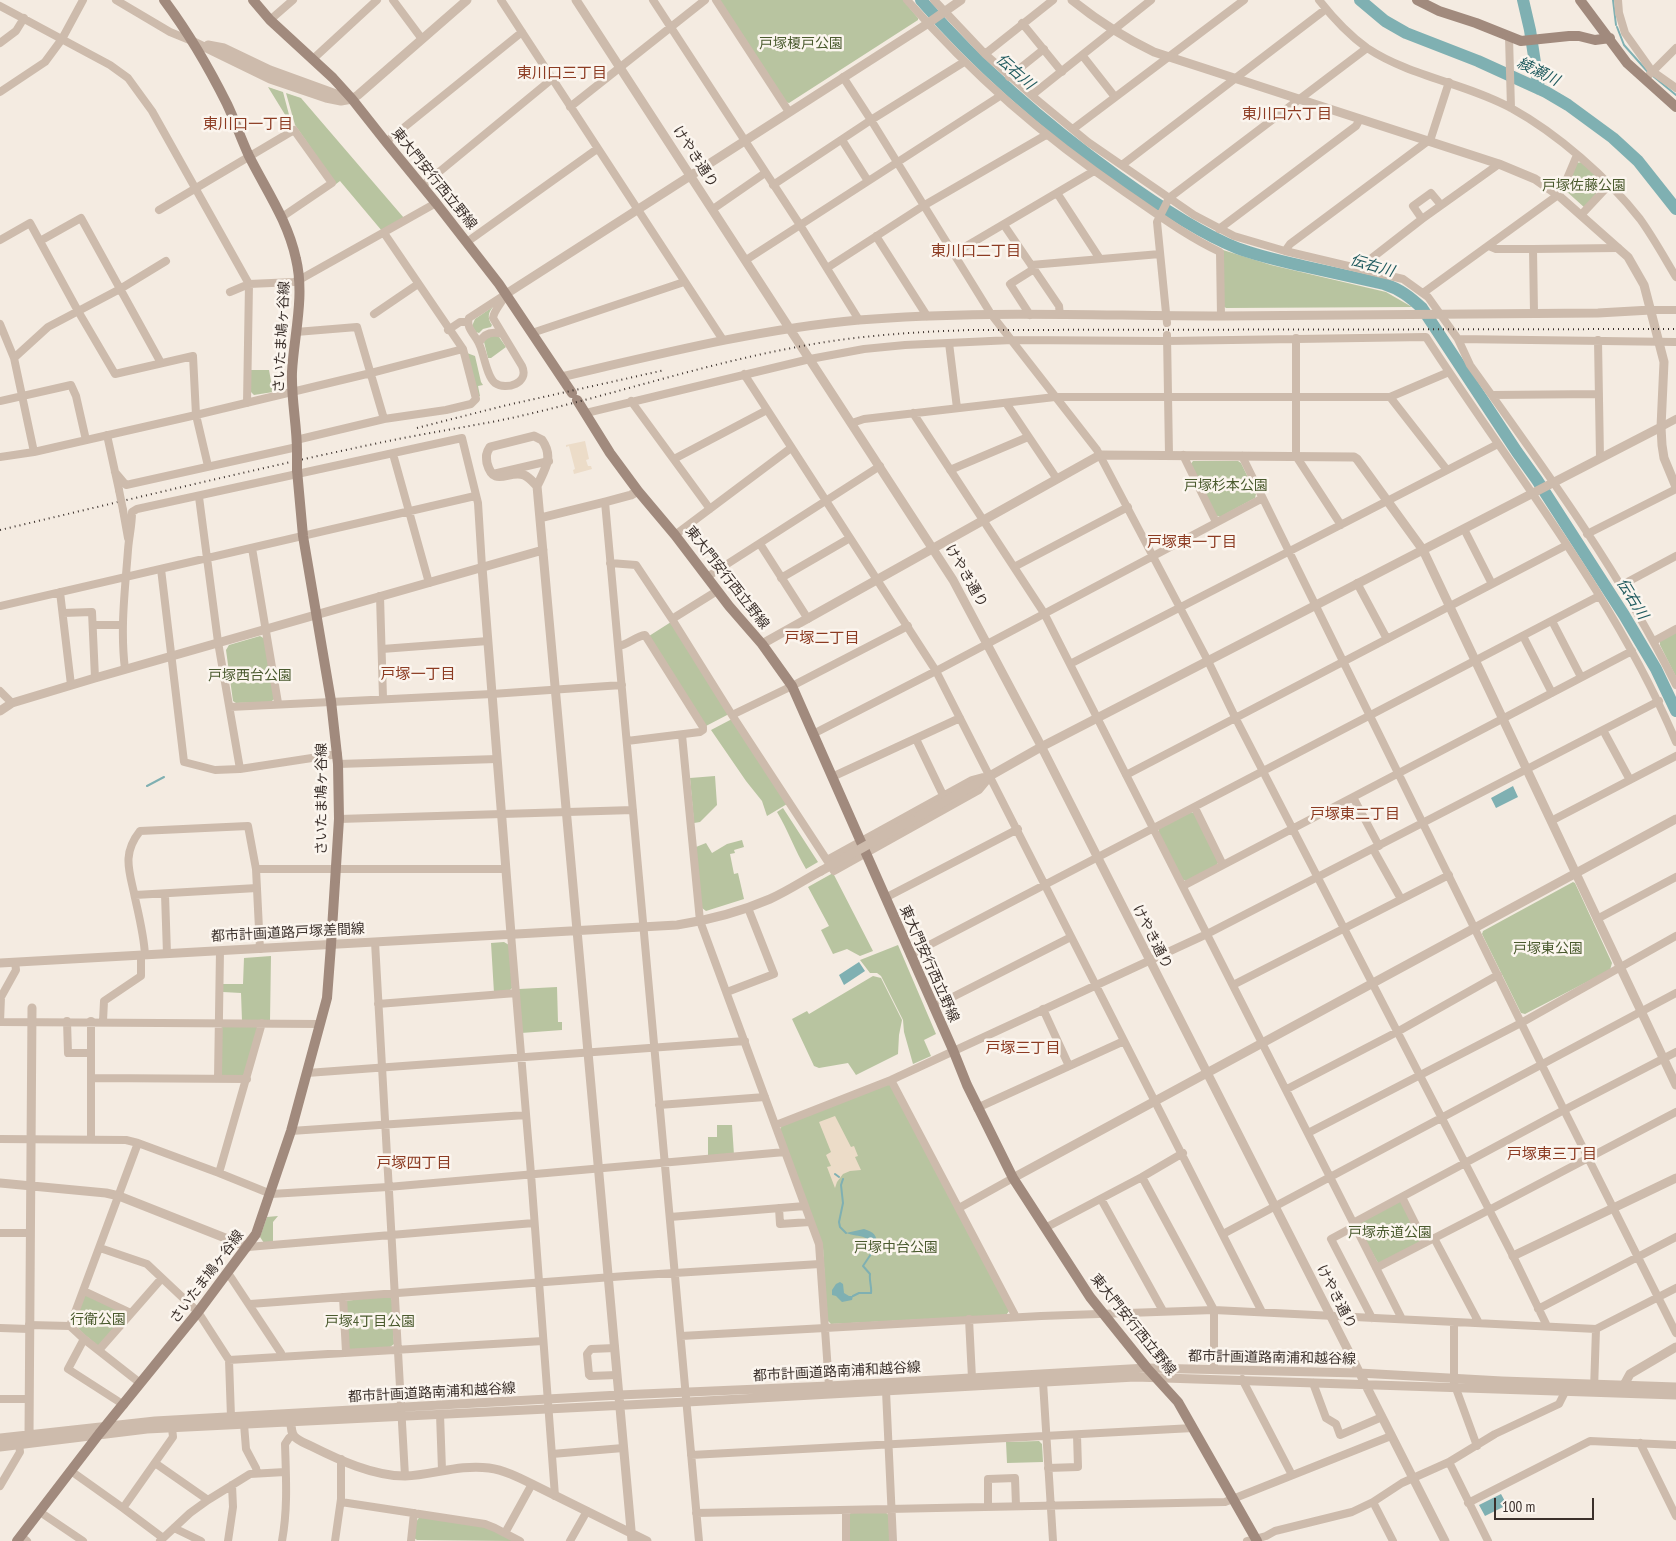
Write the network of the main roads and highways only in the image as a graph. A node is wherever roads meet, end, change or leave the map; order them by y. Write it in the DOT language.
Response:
graph roads {
  1 [pos="164,0"];
  2 [pos="253,0"];
  3 [pos="1419,0"];
  4 [pos="1580,0"];
  5 [pos="1610,38"];
  6 [pos="1676,107"];
  7 [pos="22,1539"];
  8 [pos="1253,1540"];
  1 -- 7 [label="main road, さいたま鳩ヶ谷線, bridge"];
  2 -- 8 [label="main road, 東大門安行西立野線"];
  3 -- 5 [label="main road"];
  4 -- 5 [label="main road"];
  5 -- 6 [label="main road"];
}
